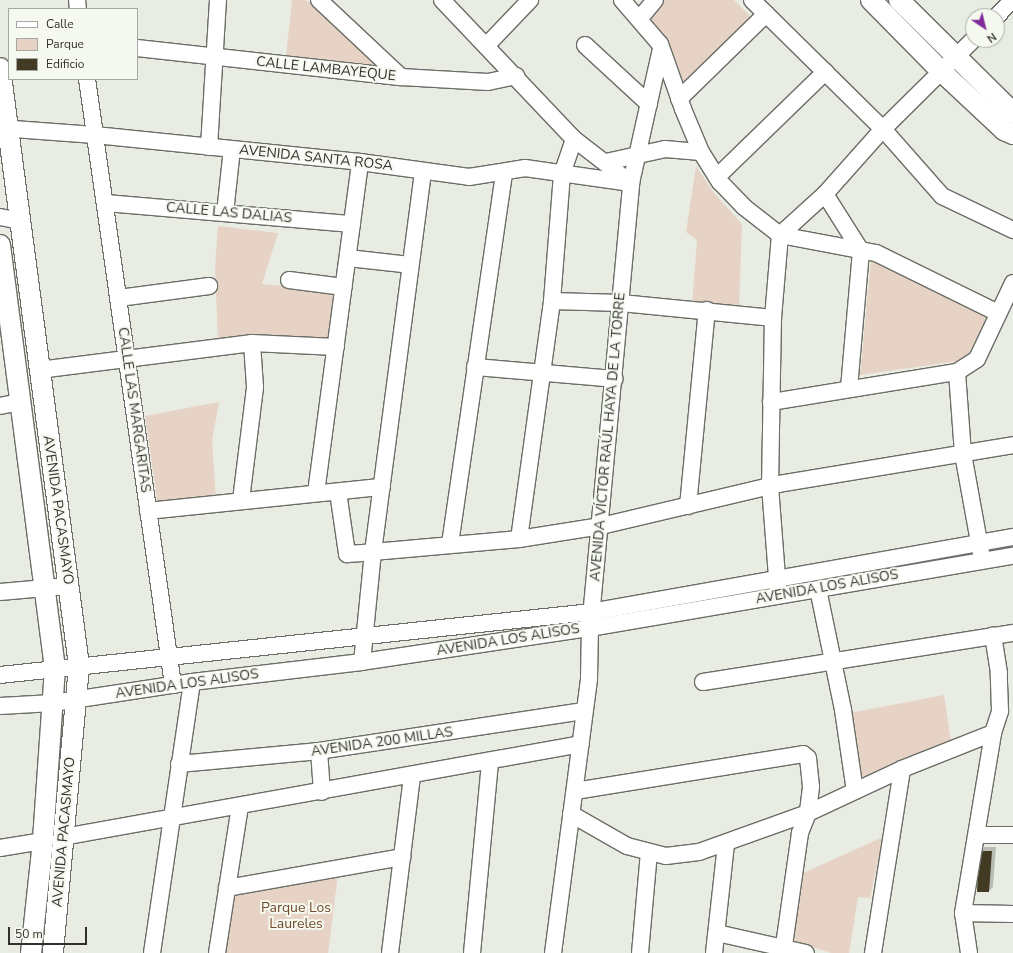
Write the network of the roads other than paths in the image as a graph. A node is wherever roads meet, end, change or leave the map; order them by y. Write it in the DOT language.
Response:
graph roads {
  1 [pos="218,0"];
  2 [pos="319,0"];
  3 [pos="442,0"];
  4 [pos="530,0"];
  5 [pos="622,0"];
  6 [pos="655,0"];
  7 [pos="752,0"];
  8 [pos="871,0"];
  9 [pos="899,0"];
  10 [pos="1012,0"];
  11 [pos="1004,8"];
  12 [pos="766,14"];
  13 [pos="640,18"];
  14 [pos="585,45"];
  15 [pos="486,46"];
  16 [pos="138,48"];
  17 [pos="965,48"];
  18 [pos="661,49"];
  19 [pos="215,57"];
  20 [pos="948,65"];
  21 [pos="0,68"];
  22 [pos="825,72"];
  23 [pos="516,76"];
  24 [pos="401,77"];
  25 [pos="87,80"];
  26 [pos="679,99"];
  27 [pos="649,104"];
  28 [pos="1013,113"];
  29 [pos="4,128"];
  30 [pos="883,129"];
  31 [pos="1013,134"];
  32 [pos="95,135"];
  33 [pos="574,139"];
  34 [pos="209,147"];
  35 [pos="232,149"];
  36 [pos="701,152"];
  37 [pos="637,157"];
  38 [pos="360,162"];
  39 [pos="606,162"];
  40 [pos="423,171"];
  41 [pos="504,173"];
  42 [pos="562,174"];
  43 [pos="717,177"];
  44 [pos="631,183"];
  45 [pos="825,194"];
  46 [pos="106,203"];
  47 [pos="225,213"];
  48 [pos="0,217"];
  49 [pos="20,222"];
  50 [pos="352,224"];
  51 [pos="1013,230"];
  52 [pos="780,235"];
  53 [pos="0,245"];
  54 [pos="861,251"];
  55 [pos="348,258"];
  56 [pos="25,263"];
  57 [pos="410,266"];
  58 [pos="1,267"];
  59 [pos="289,280"];
  60 [pos="1013,283"];
  61 [pos="209,286"];
  62 [pos="344,287"];
  63 [pos="119,298"];
  64 [pos="552,301"];
  65 [pos="621,302"];
  66 [pos="707,310"];
  67 [pos="998,313"];
  68 [pos="773,318"];
  69 [pos="6,333"];
  70 [pos="252,343"];
  71 [pos="336,347"];
  72 [pos="126,358"];
  73 [pos="475,367"];
  74 [pos="39,370"];
  75 [pos="543,372"];
  76 [pos="957,372"];
  77 [pos="614,379"];
  78 [pos="849,388"];
  79 [pos="20,402"];
  80 [pos="771,402"];
  81 [pos="0,406"];
  82 [pos="1013,445"];
  83 [pos="963,454"];
  84 [pos="382,487"];
  85 [pos="770,487"];
  86 [pos="338,492"];
  87 [pos="316,493"];
  88 [pos="241,500"];
  89 [pos="688,506"];
  90 [pos="148,511"];
  91 [pos="601,526"];
  92 [pos="1013,537"];
  93 [pos="519,539"];
  94 [pos="980,543"];
  95 [pos="450,544"];
  96 [pos="373,552"];
  97 [pos="1013,556"];
  98 [pos="982,561"];
  99 [pos="777,579"];
  100 [pos="68,586"];
  101 [pos="818,589"];
  102 [pos="45,590"];
  103 [pos="0,592"];
  104 [pos="779,596"];
  105 [pos="591,620"];
  106 [pos="1013,633"];
  107 [pos="993,635"];
  108 [pos="364,637"];
  109 [pos="170,658"];
  110 [pos="834,659"];
  111 [pos="362,662"];
  112 [pos="79,666"];
  113 [pos="55,668"];
  114 [pos="0,675"];
  115 [pos="192,682"];
  116 [pos="704,682"];
  117 [pos="174,685"];
  118 [pos="76,700"];
  119 [pos="53,703"];
  120 [pos="0,706"];
  121 [pos="584,711"];
  122 [pos="993,733"];
  123 [pos="581,744"];
  124 [pos="319,751"];
  125 [pos="490,762"];
  126 [pos="179,764"];
  127 [pos="902,769"];
  128 [pos="412,776"];
  129 [pos="575,791"];
  130 [pos="856,791"];
  131 [pos="322,792"];
  132 [pos="240,806"];
  133 [pos="808,812"];
  134 [pos="571,814"];
  135 [pos="171,819"];
  136 [pos="977,835"];
  137 [pos="1013,835"];
  138 [pos="63,838"];
  139 [pos="43,841"];
  140 [pos="726,844"];
  141 [pos="0,848"];
  142 [pos="649,852"];
  143 [pos="402,857"];
  144 [pos="227,888"];
  145 [pos="963,913"];
  146 [pos="1013,914"];
  147 [pos="717,933"];
  148 [pos="784,946"];
  149 [pos="31,953"];
  150 [pos="53,953"];
  151 [pos="152,953"];
  152 [pos="217,953"];
  153 [pos="390,953"];
  154 [pos="472,953"];
  155 [pos="553,953"];
  156 [pos="640,953"];
  157 [pos="714,953"];
  158 [pos="806,953"];
  159 [pos="874,953"];
  160 [pos="969,953"];
  1 -- 19 [label="street"];
  2 -- 24 [label="street"];
  3 -- 15 [label="street"];
  4 -- 15 [label="street"];
  5 -- 13 [label="street"];
  6 -- 13 [label="street"];
  7 -- 12 [label="street"];
  8 -- 20 [label="main road"];
  9 -- 20 [label="main road"];
  10 -- 11 [label="street"];
  12 -- 22 [label="street"];
  12 -- 26 [label="street"];
  13 -- 18 [label="street"];
  14 -- 27 [label="street"];
  15 -- 23 [label="street"];
  16 -- 19 [label="street, CALLE LAMBAYEQUE"];
  17 -- 20 [label="street"];
  18 -- 26 [label="street"];
  18 -- 27 [label="street, AVENIDA VÍCTOR RAÚL HAYA DE LA TORRE"];
  19 -- 24 [label="street, CALLE LAMBAYEQUE"];
  19 -- 34 [label="street"];
  20 -- 28 [label="main road"];
  20 -- 30 [label="street"];
  20 -- 31 [label="main road"];
  21 -- 29 [label="main road, AVENIDA PACASMAYO"];
  22 -- 30 [label="street"];
  22 -- 43 [label="street"];
  23 -- 24 [label="street, CALLE LAMBAYEQUE"];
  23 -- 33 [label="street"];
  25 -- 32 [label="street, CALLE LAS MARGARITAS"];
  26 -- 36 [label="street"];
  27 -- 37 [label="street, AVENIDA VÍCTOR RAÚL HAYA DE LA TORRE"];
  29 -- 32 [label="street, AVENIDA SANTA ROSA"];
  29 -- 49 [label="main road, AVENIDA PACASMAYO"];
  30 -- 45 [label="street"];
  30 -- 51 [label="street"];
  32 -- 34 [label="street, AVENIDA SANTA ROSA"];
  32 -- 46 [label="street, CALLE LAS MARGARITAS"];
  33 -- 39 [label="street"];
  33 -- 42 [label="street"];
  34 -- 35 [label="street, AVENIDA SANTA ROSA"];
  35 -- 38 [label="street, AVENIDA SANTA ROSA"];
  35 -- 47 [label="street"];
  36 -- 37 [label="street"];
  36 -- 43 [label="street"];
  37 -- 39 [label="street"];
  37 -- 44 [label="street, AVENIDA VÍCTOR RAÚL HAYA DE LA TORRE"];
  38 -- 40 [label="street, AVENIDA SANTA ROSA"];
  38 -- 50 [label="street"];
  39 -- 44 [label="street"];
  40 -- 41 [label="street, AVENIDA SANTA ROSA"];
  40 -- 57 [label="street"];
  41 -- 42 [label="street, AVENIDA SANTA ROSA"];
  41 -- 73 [label="street"];
  42 -- 44 [label="street, AVENIDA SANTA ROSA"];
  42 -- 64 [label="street"];
  43 -- 52 [label="street"];
  44 -- 65 [label="street, AVENIDA VÍCTOR RAÚL HAYA DE LA TORRE"];
  45 -- 52 [label="street"];
  45 -- 54 [label="street"];
  46 -- 47 [label="street, CALLE LAS DALIAS"];
  46 -- 63 [label="street, CALLE LAS MARGARITAS"];
  47 -- 50 [label="street, CALLE LAS DALIAS"];
  48 -- 49 [label="street"];
  49 -- 56 [label="main road, AVENIDA PACASMAYO"];
  50 -- 55 [label="street"];
  52 -- 54 [label="street"];
  52 -- 68 [label="street"];
  53 -- 58 [label="main road, AVENIDA PACASMAYO"];
  54 -- 67 [label="street"];
  54 -- 78 [label="street"];
  55 -- 57 [label="street"];
  55 -- 62 [label="street"];
  56 -- 58 [label="street"];
  56 -- 74 [label="main road, AVENIDA PACASMAYO"];
  57 -- 84 [label="street"];
  58 -- 69 [label="main road, AVENIDA PACASMAYO"];
  59 -- 62 [label="street"];
  60 -- 67 [label="street"];
  61 -- 63 [label="street"];
  62 -- 71 [label="street"];
  63 -- 72 [label="street, CALLE LAS MARGARITAS"];
  64 -- 65 [label="street"];
  64 -- 75 [label="street"];
  65 -- 66 [label="street"];
  65 -- 77 [label="street, AVENIDA VÍCTOR RAÚL HAYA DE LA TORRE"];
  66 -- 68 [label="street"];
  66 -- 89 [label="street"];
  67 -- 76 [label="street"];
  68 -- 80 [label="street"];
  69 -- 79 [label="main road, AVENIDA PACASMAYO"];
  70 -- 71 [label="street"];
  70 -- 72 [label="street"];
  70 -- 88 [label="street"];
  71 -- 87 [label="street"];
  72 -- 74 [label="street"];
  72 -- 90 [label="street, CALLE LAS MARGARITAS"];
  73 -- 75 [label="street"];
  73 -- 95 [label="street"];
  74 -- 100 [label="main road, AVENIDA PACASMAYO"];
  75 -- 77 [label="street"];
  75 -- 93 [label="street"];
  76 -- 78 [label="street"];
  76 -- 83 [label="street"];
  77 -- 91 [label="street, AVENIDA VÍCTOR RAÚL HAYA DE LA TORRE"];
  78 -- 80 [label="street"];
  79 -- 81 [label="street"];
  79 -- 102 [label="main road, AVENIDA PACASMAYO"];
  80 -- 85 [label="street"];
  82 -- 83 [label="street"];
  83 -- 85 [label="street"];
  83 -- 94 [label="street"];
  84 -- 86 [label="street"];
  84 -- 96 [label="street"];
  85 -- 89 [label="street"];
  85 -- 99 [label="street"];
  86 -- 87 [label="street"];
  86 -- 96 [label="street"];
  87 -- 88 [label="street"];
  88 -- 90 [label="street"];
  89 -- 91 [label="street"];
  90 -- 109 [label="street, CALLE LAS MARGARITAS"];
  91 -- 93 [label="street"];
  91 -- 105 [label="street, AVENIDA VÍCTOR RAÚL HAYA DE LA TORRE"];
  92 -- 94 [label="street, AVENIDA LOS ALISOS"];
  93 -- 95 [label="street"];
  94 -- 98 [label="street"];
  94 -- 99 [label="street, AVENIDA LOS ALISOS"];
  95 -- 96 [label="street"];
  96 -- 108 [label="street"];
  97 -- 98 [label="street, AVENIDA LOS ALISOS"];
  98 -- 101 [label="street, AVENIDA LOS ALISOS"];
  99 -- 104 [label="street"];
  99 -- 105 [label="street, AVENIDA LOS ALISOS"];
  100 -- 102 [label="street"];
  100 -- 112 [label="main road, AVENIDA PACASMAYO"];
  101 -- 104 [label="street, AVENIDA LOS ALISOS"];
  101 -- 110 [label="street"];
  102 -- 103 [label="street"];
  102 -- 113 [label="main road, AVENIDA PACASMAYO"];
  104 -- 105 [label="street, AVENIDA LOS ALISOS"];
  105 -- 108 [label="street, AVENIDA LOS ALISOS"];
  105 -- 111 [label="street, AVENIDA LOS ALISOS"];
  105 -- 121 [label="street, AVENIDA VÍCTOR RAÚL HAYA DE LA TORRE"];
  106 -- 107 [label="street"];
  107 -- 110 [label="street"];
  107 -- 122 [label="street"];
  108 -- 109 [label="street, AVENIDA LOS ALISOS"];
  108 -- 111 [label="street"];
  109 -- 112 [label="street, AVENIDA LOS ALISOS"];
  109 -- 117 [label="street, CALLE LAS MARGARITAS"];
  110 -- 116 [label="street"];
  110 -- 130 [label="street"];
  111 -- 115 [label="street, AVENIDA LOS ALISOS"];
  112 -- 113 [label="street, AVENIDA LOS ALISOS"];
  112 -- 118 [label="main road, AVENIDA PACASMAYO"];
  113 -- 114 [label="street, AVENIDA LOS ALISOS"];
  113 -- 119 [label="main road, AVENIDA PACASMAYO"];
  115 -- 117 [label="street, AVENIDA LOS ALISOS"];
  115 -- 126 [label="street"];
  117 -- 118 [label="street, AVENIDA LOS ALISOS"];
  118 -- 119 [label="street, AVENIDA LOS ALISOS"];
  118 -- 138 [label="main road, AVENIDA PACASMAYO"];
  119 -- 120 [label="street, AVENIDA LOS ALISOS"];
  119 -- 139 [label="main road, AVENIDA PACASMAYO"];
  121 -- 123 [label="street, AVENIDA VÍCTOR RAÚL HAYA DE LA TORRE"];
  121 -- 124 [label="street, AVENIDA 200 MILLAS"];
  122 -- 127 [label="street"];
  122 -- 136 [label="street"];
  123 -- 125 [label="street"];
  123 -- 129 [label="street, AVENIDA VÍCTOR RAÚL HAYA DE LA TORRE"];
  124 -- 126 [label="street, AVENIDA 200 MILLAS"];
  124 -- 131 [label="street"];
  125 -- 128 [label="street"];
  125 -- 154 [label="street"];
  126 -- 135 [label="street"];
  127 -- 130 [label="street"];
  127 -- 159 [label="street"];
  128 -- 131 [label="street"];
  128 -- 143 [label="street"];
  129 -- 133 [label="street"];
  129 -- 134 [label="street, AVENIDA VÍCTOR RAÚL HAYA DE LA TORRE"];
  130 -- 133 [label="street"];
  131 -- 132 [label="street"];
  132 -- 135 [label="street"];
  132 -- 144 [label="street"];
  133 -- 140 [label="street"];
  133 -- 148 [label="street"];
  134 -- 142 [label="street"];
  134 -- 155 [label="street, AVENIDA VÍCTOR RAÚL HAYA DE LA TORRE"];
  135 -- 138 [label="street"];
  135 -- 151 [label="street"];
  136 -- 137 [label="street"];
  136 -- 145 [label="street"];
  138 -- 150 [label="main road, AVENIDA PACASMAYO"];
  139 -- 141 [label="street"];
  139 -- 149 [label="main road, AVENIDA PACASMAYO"];
  140 -- 142 [label="street"];
  140 -- 147 [label="street"];
  142 -- 156 [label="street"];
  143 -- 144 [label="street"];
  143 -- 153 [label="street"];
  144 -- 152 [label="street"];
  145 -- 146 [label="street"];
  145 -- 160 [label="street"];
  147 -- 148 [label="street"];
  147 -- 157 [label="street"];
  148 -- 158 [label="street"];
}
